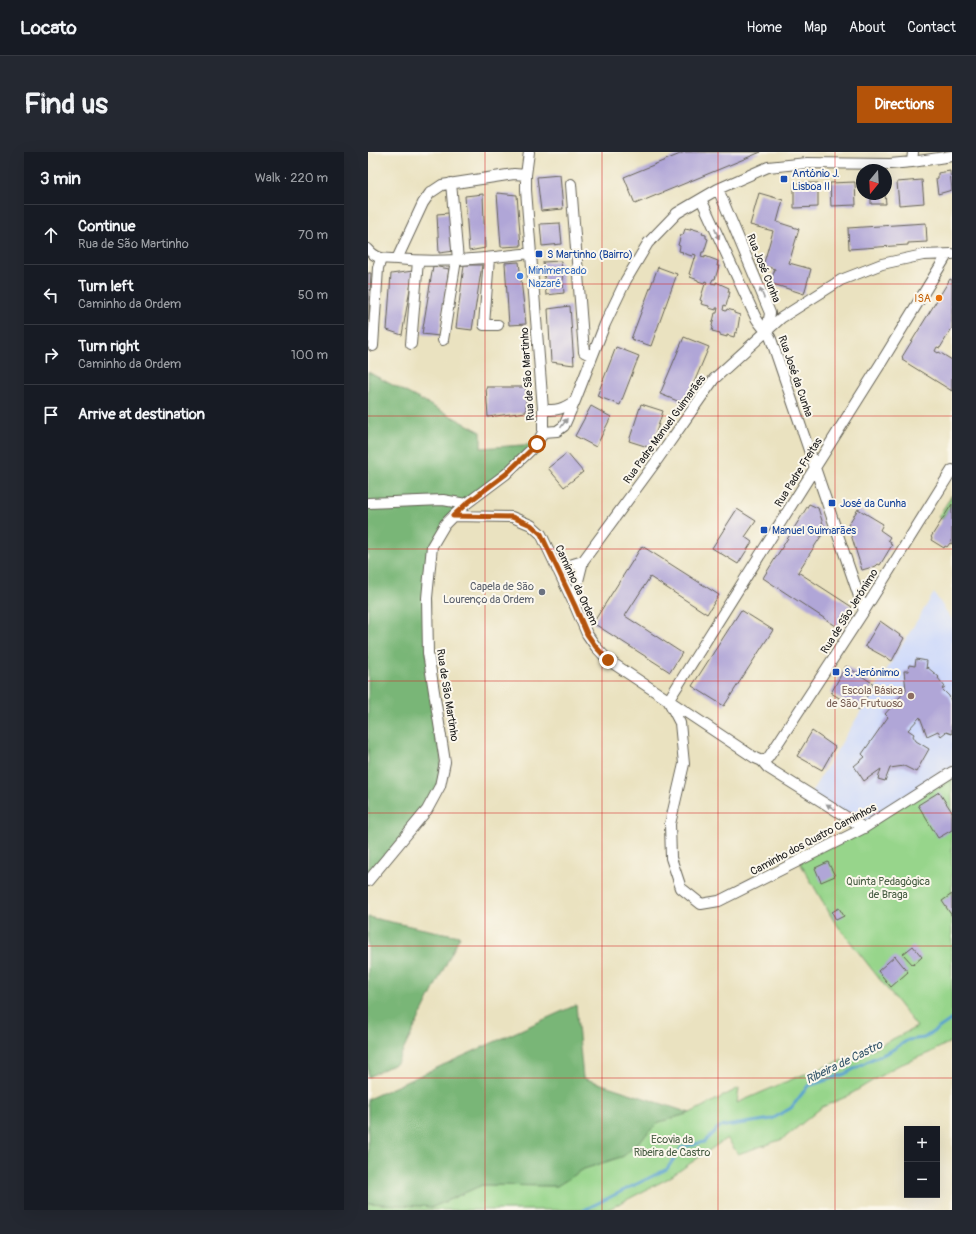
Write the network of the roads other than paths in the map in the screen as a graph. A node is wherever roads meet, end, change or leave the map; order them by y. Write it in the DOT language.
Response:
graph roads {
  1 [pos="529,152"];
  2 [pos="952,156"];
  3 [pos="913,157"];
  4 [pos="526,175"];
  5 [pos="451,183"];
  6 [pos="571,184"];
  7 [pos="718,189"];
  8 [pos="701,199"];
  9 [pos="368,249"];
  10 [pos="531,253"];
  11 [pos="949,254"];
  12 [pos="489,258"];
  13 [pos="380,259"];
  14 [pos="397,259"];
  15 [pos="457,260"];
  16 [pos="418,262"];
  17 [pos="498,325"];
  18 [pos="767,331"];
  19 [pos="443,340"];
  20 [pos="411,344"];
  21 [pos="373,346"];
  22 [pos="592,356"];
  23 [pos="575,401"];
  24 [pos="543,409"];
  25 [pos="543,432"];
  26 [pos="815,467"];
  27 [pos="952,470"];
  28 [pos="368,503"];
  29 [pos="466,504"];
  30 [pos="453,516"];
  31 [pos="583,562"];
  32 [pos="558,569"];
  33 [pos="575,606"];
  34 [pos="864,611"];
  35 [pos="668,700"];
  36 [pos="762,760"];
  37 [pos="952,772"];
  38 [pos="864,828"];
  39 [pos="368,881"];
  40 [pos="700,904"];
  1 -- 4 [label="street, Rua de São Martinho"];
  2 -- 3 [label="street"];
  3 -- 7 [label="street"];
  4 -- 5 [label="street"];
  4 -- 10 [label="street, Rua de São Martinho"];
  5 -- 14 [label="street"];
  5 -- 15 [label="street"];
  6 -- 22 [label="street"];
  7 -- 8 [label="street"];
  18 -- 7 [label="street, Rua José Cunha, one-way"];
  8 -- 18 [label="street, one-way"];
  8 -- 22 [label="street"];
  9 -- 13 [label="street"];
  10 -- 12 [label="street"];
  10 -- 24 [label="street, Rua de São Martinho"];
  11 -- 18 [label="street, Rua Padre Manuel Guimarães"];
  11 -- 26 [label="street, Rua Padre Freitas"];
  12 -- 15 [label="street"];
  12 -- 17 [label="street"];
  13 -- 14 [label="street"];
  13 -- 21 [label="street"];
  14 -- 16 [label="street"];
  15 -- 16 [label="street"];
  15 -- 19 [label="street"];
  16 -- 20 [label="street"];
  18 -- 26 [label="street, Rua José da Cunha"];
  18 -- 31 [label="street, Rua Padre Manuel Guimarães"];
  22 -- 23 [label="street"];
  23 -- 24 [label="street"];
  25 -- 23 [label="street, one-way"];
  24 -- 25 [label="street, Rua de São Martinho"];
  25 -- 29 [label="street, Rua de São Martinho"];
  26 -- 34 [label="street, Rua José da Cunha"];
  26 -- 35 [label="street, Rua Padre Freitas"];
  27 -- 34 [label="street, Rua de São Jerónimo"];
  28 -- 29 [label="street"];
  29 -- 30 [label="street, Rua de São Martinho"];
  30 -- 32 [label="street, Caminho da Ordem"];
  30 -- 39 [label="street, Rua de São Martinho"];
  31 -- 32 [label="street"];
  31 -- 33 [label="street, Rua Padre Manuel Guimarães"];
  32 -- 33 [label="street, Caminho da Ordem"];
  33 -- 35 [label="street, Caminho da Ordem"];
  34 -- 36 [label="street, Rua de São Jerónimo"];
  35 -- 36 [label="street, Caminho da Ordem"];
  35 -- 40 [label="street, Caminho da Ordem"];
  38 -- 36 [label="street, Caminho da Ordem, one-way"];
  37 -- 38 [label="street, Caminho dos Quatro Caminhos"];
  38 -- 40 [label="street, Caminho dos Quatro Caminhos"];
}
